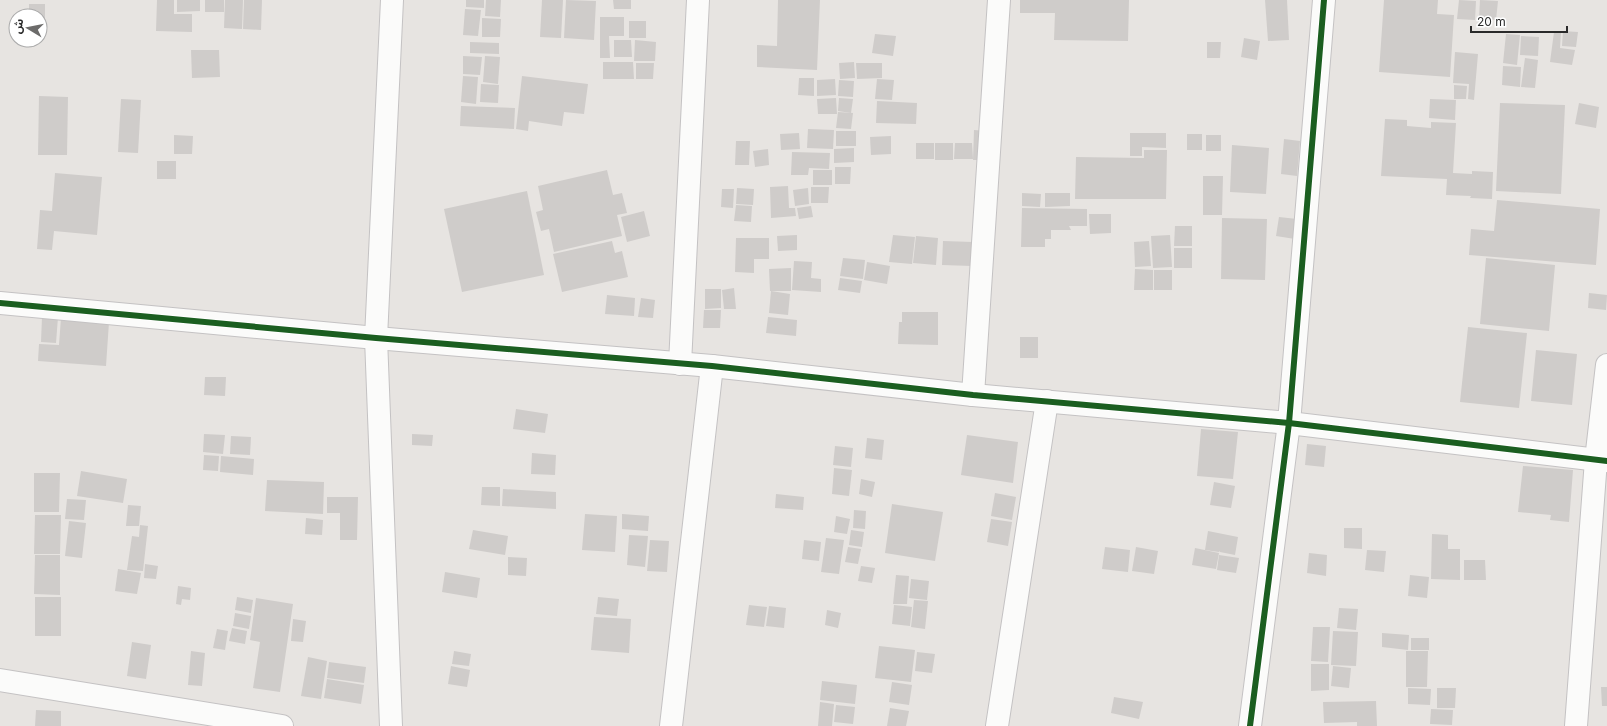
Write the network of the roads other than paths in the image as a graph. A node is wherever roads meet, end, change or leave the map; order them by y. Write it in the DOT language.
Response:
graph roads {
  1 [pos="392,0"];
  2 [pos="698,0"];
  3 [pos="999,0"];
  4 [pos="1324,0"];
  5 [pos="0,303"];
  6 [pos="376,338"];
  7 [pos="680,364"];
  8 [pos="1607,365"];
  9 [pos="712,366"];
  10 [pos="973,395"];
  11 [pos="1047,401"];
  12 [pos="1289,423"];
  13 [pos="1601,461"];
  14 [pos="0,680"];
  15 [pos="282,726"];
  16 [pos="391,726"];
  17 [pos="671,726"];
  18 [pos="996,726"];
  19 [pos="1250,726"];
  20 [pos="1576,726"];
  1 -- 6 [label="street"];
  2 -- 7 [label="street"];
  3 -- 10 [label="street"];
  4 -- 12 [label="street"];
  5 -- 6 [label="street"];
  6 -- 7 [label="street"];
  6 -- 16 [label="street"];
  7 -- 9 [label="street"];
  8 -- 13 [label="street"];
  9 -- 10 [label="street"];
  9 -- 17 [label="street"];
  10 -- 11 [label="street"];
  11 -- 12 [label="street"];
  11 -- 18 [label="street"];
  12 -- 13 [label="street"];
  12 -- 19 [label="street"];
  13 -- 20 [label="street"];
  14 -- 15 [label="street"];
}
